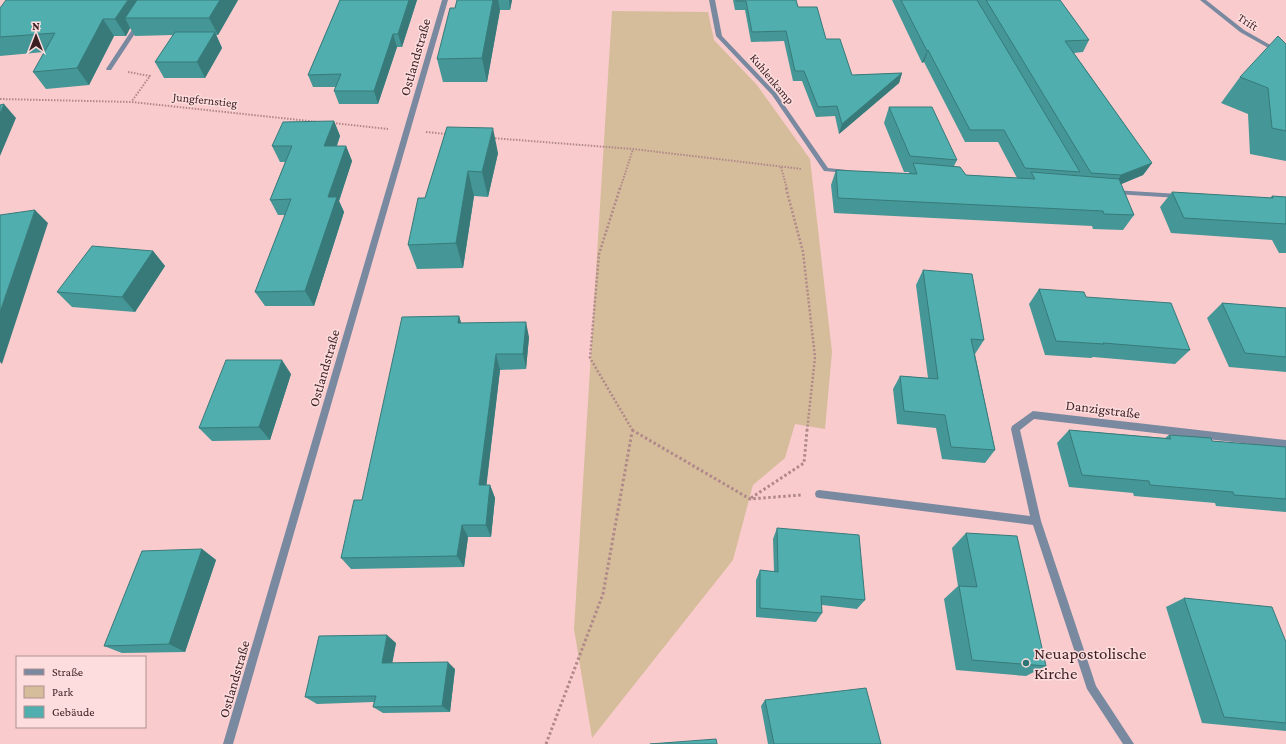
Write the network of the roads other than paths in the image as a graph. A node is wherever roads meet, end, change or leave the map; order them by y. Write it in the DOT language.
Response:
graph roads {
  1 [pos="445,0"];
  2 [pos="712,0"];
  3 [pos="1203,0"];
  4 [pos="141,19"];
  5 [pos="1286,56"];
  6 [pos="109,69"];
  7 [pos="850,172"];
  8 [pos="1104,191"];
  9 [pos="1183,197"];
  10 [pos="1286,444"];
  11 [pos="819,494"];
  12 [pos="1036,521"];
  13 [pos="228,744"];
  14 [pos="1129,744"];
  1 -- 13 [label="street, Ostlandstraße"];
  2 -- 7 [label="street, Kuhlenkamp"];
  3 -- 5 [label="street, Trift"];
  4 -- 6 [label="street"];
  8 -- 9 [label="street"];
  10 -- 12 [label="street, Danzigstraße"];
  11 -- 12 [label="street"];
  12 -- 14 [label="street, Danzigstraße"];
}
